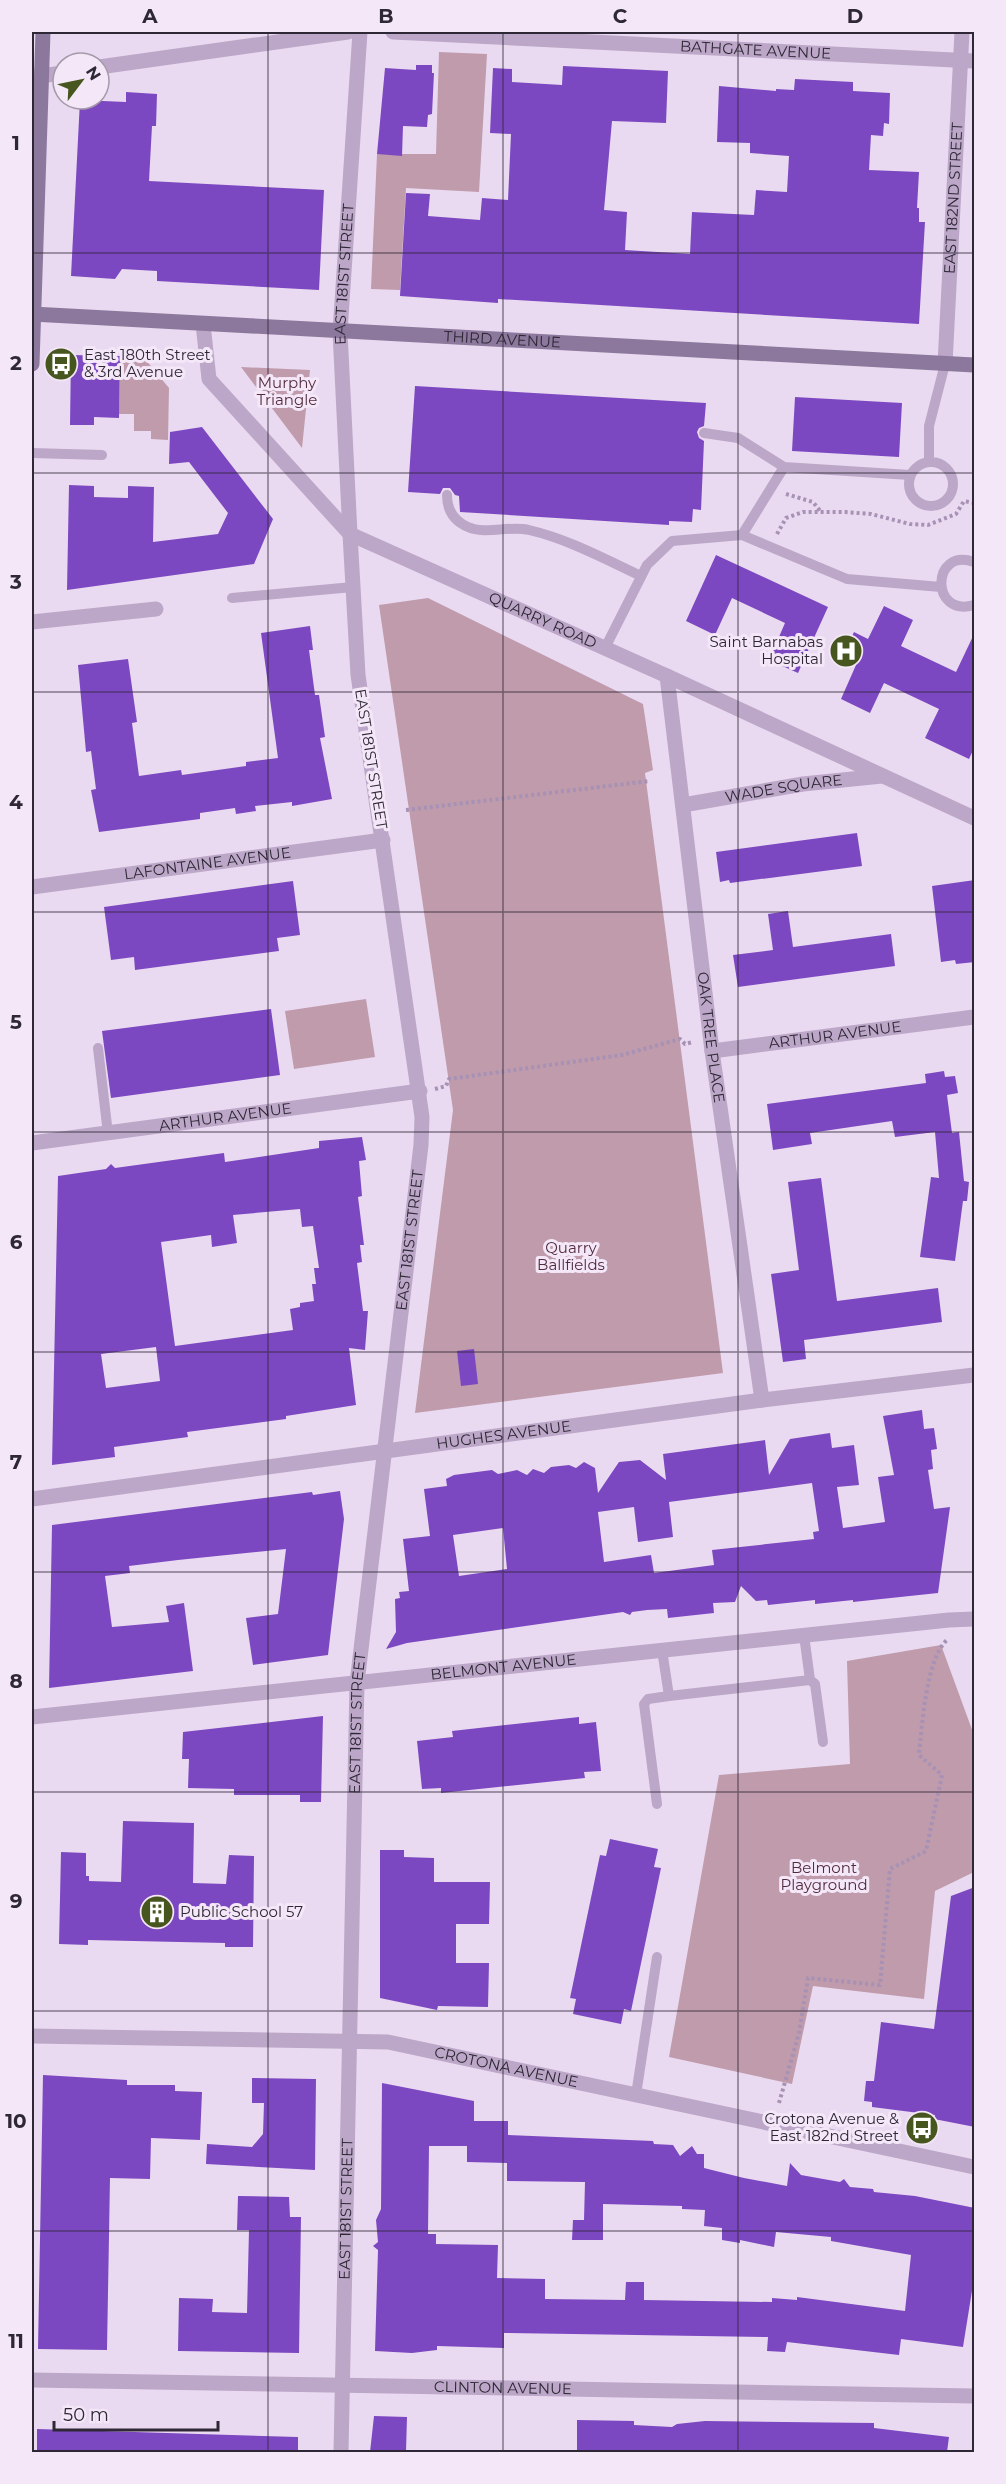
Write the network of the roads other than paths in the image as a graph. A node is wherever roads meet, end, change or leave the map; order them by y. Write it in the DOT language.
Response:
graph roads {
  1 [pos="43,32"];
  2 [pos="348,32"];
  3 [pos="360,32"];
  4 [pos="393,32"];
  5 [pos="962,32"];
  6 [pos="968,60"];
  7 [pos="111,65"];
  8 [pos="37,76"];
  9 [pos="32,314"];
  10 [pos="203,324"];
  11 [pos="340,332"];
  12 [pos="32,364"];
  13 [pos="945,364"];
  14 [pos="975,366"];
  15 [pos="704,433"];
  16 [pos="32,453"];
  17 [pos="102,455"];
  18 [pos="929,462"];
  19 [pos="784,467"];
  20 [pos="910,475"];
  21 [pos="447,495"];
  22 [pos="350,534"];
  23 [pos="742,535"];
  24 [pos="975,562"];
  25 [pos="641,576"];
  26 [pos="941,586"];
  27 [pos="353,587"];
  28 [pos="232,598"];
  29 [pos="975,605"];
  30 [pos="156,609"];
  31 [pos="32,622"];
  32 [pos="605,648"];
  33 [pos="667,676"];
  34 [pos="884,776"];
  35 [pos="683,805"];
  36 [pos="975,818"];
  37 [pos="383,840"];
  38 [pos="32,887"];
  39 [pos="975,1017"];
  40 [pos="958,1019"];
  41 [pos="975,1027"];
  42 [pos="712,1045"];
  43 [pos="98,1048"];
  44 [pos="420,1091"];
  45 [pos="108,1134"];
  46 [pos="32,1143"];
  47 [pos="975,1375"];
  48 [pos="762,1400"];
  49 [pos="383,1452"];
  50 [pos="32,1499"];
  51 [pos="975,1619"];
  52 [pos="804,1635"];
  53 [pos="662,1650"];
  54 [pos="810,1680"];
  55 [pos="357,1683"];
  56 [pos="669,1696"];
  57 [pos="32,1717"];
  58 [pos="824,1743"];
  59 [pos="657,1804"];
  60 [pos="657,1957"];
  61 [pos="32,2036"];
  62 [pos="348,2042"];
  63 [pos="636,2095"];
  64 [pos="975,2167"];
  65 [pos="32,2380"];
  66 [pos="342,2384"];
  67 [pos="975,2396"];
  68 [pos="341,2452"];
  1 -- 8 [label="main road"];
  2 -- 7 [label="street"];
  3 -- 11 [label="street, EAST 181ST STREET"];
  4 -- 6 [label="street, BATHGATE AVENUE"];
  5 -- 6 [label="street, EAST 182ND STREET"];
  6 -- 13 [label="street, EAST 182ND STREET"];
  8 -- 9 [label="main road"];
  9 -- 10 [label="main road, THIRD AVENUE"];
  9 -- 12 [label="main road"];
  10 -- 11 [label="main road, THIRD AVENUE"];
  10 -- 22 [label="street, QUARRY ROAD"];
  11 -- 13 [label="main road, THIRD AVENUE"];
  11 -- 22 [label="street, EAST 181ST STREET"];
  13 -- 14 [label="main road, THIRD AVENUE"];
  13 -- 18 [label="lane"];
  15 -- 19 [label="lane"];
  16 -- 17 [label="lane"];
  18 -- 20 [label="lane"];
  18 -- 20 [label="lane"];
  19 -- 20 [label="lane"];
  19 -- 23 [label="lane"];
  21 -- 25 [label="lane"];
  22 -- 27 [label="street, EAST 181ST STREET"];
  22 -- 32 [label="street, QUARRY ROAD"];
  23 -- 25 [label="lane"];
  23 -- 26 [label="lane"];
  24 -- 26 [label="lane"];
  25 -- 32 [label="lane"];
  26 -- 29 [label="lane"];
  27 -- 28 [label="lane"];
  27 -- 37 [label="street, EAST 181ST STREET"];
  30 -- 31 [label="street"];
  32 -- 33 [label="street, QUARRY ROAD"];
  33 -- 34 [label="street, QUARRY ROAD"];
  33 -- 35 [label="street, OAK TREE PLACE"];
  34 -- 35 [label="street, WADE SQUARE"];
  34 -- 36 [label="street, QUARRY ROAD"];
  35 -- 42 [label="street, OAK TREE PLACE"];
  37 -- 38 [label="street, LAFONTAINE AVENUE"];
  37 -- 44 [label="street, EAST 181ST STREET"];
  39 -- 40 [label="street, ARTHUR AVENUE"];
  40 -- 41 [label="street"];
  40 -- 42 [label="street, ARTHUR AVENUE"];
  42 -- 48 [label="street, OAK TREE PLACE"];
  43 -- 45 [label="lane"];
  44 -- 45 [label="street, ARTHUR AVENUE"];
  44 -- 49 [label="street, EAST 181ST STREET"];
  45 -- 46 [label="street, ARTHUR AVENUE"];
  47 -- 48 [label="street, HUGHES AVENUE"];
  48 -- 49 [label="street, HUGHES AVENUE"];
  49 -- 50 [label="street, HUGHES AVENUE"];
  49 -- 55 [label="street, EAST 181ST STREET"];
  51 -- 52 [label="street, BELMONT AVENUE"];
  52 -- 53 [label="street, BELMONT AVENUE"];
  52 -- 54 [label="lane"];
  53 -- 55 [label="street, BELMONT AVENUE"];
  53 -- 56 [label="lane"];
  54 -- 56 [label="lane"];
  54 -- 58 [label="lane"];
  55 -- 57 [label="street, BELMONT AVENUE"];
  55 -- 62 [label="street, EAST 181ST STREET"];
  56 -- 59 [label="lane"];
  60 -- 63 [label="lane"];
  61 -- 62 [label="street, CROTONA AVENUE"];
  62 -- 63 [label="street, CROTONA AVENUE"];
  62 -- 66 [label="street, EAST 181ST STREET"];
  63 -- 64 [label="street, CROTONA AVENUE"];
  65 -- 66 [label="street, CLINTON AVENUE"];
  66 -- 67 [label="street, CLINTON AVENUE"];
  66 -- 68 [label="street, EAST 181ST STREET"];
}
